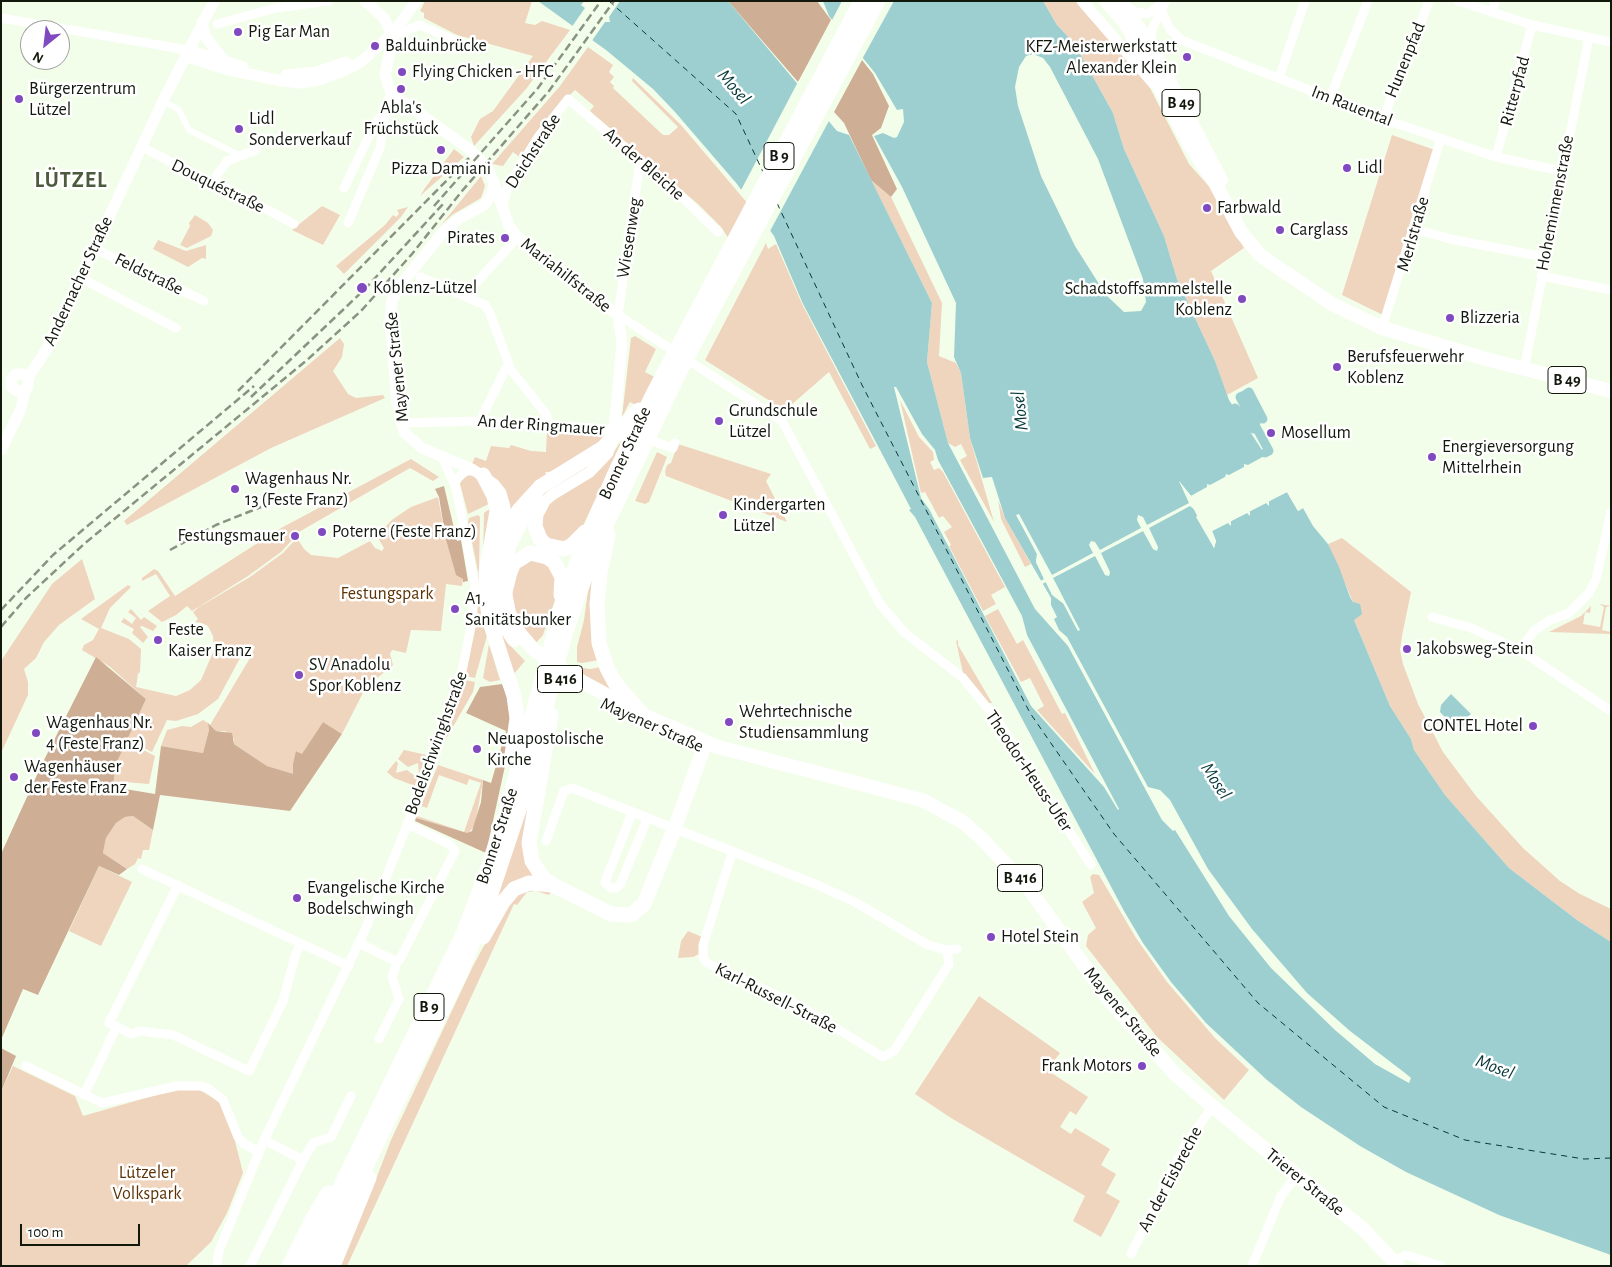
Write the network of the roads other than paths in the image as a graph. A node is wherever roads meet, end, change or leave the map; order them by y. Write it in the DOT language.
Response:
graph roads {
  1 [pos="214,1"];
  2 [pos="328,1"];
  3 [pos="365,1"];
  4 [pos="416,1"];
  5 [pos="861,1"];
  6 [pos="878,1"];
  7 [pos="1082,1"];
  8 [pos="1106,1"];
  9 [pos="1166,1"];
  10 [pos="1304,1"];
  11 [pos="1368,1"];
  12 [pos="1429,1"];
  13 [pos="1458,1"];
  14 [pos="1495,1"];
  15 [pos="1119,2"];
  16 [pos="1161,10"];
  17 [pos="1492,13"];
  18 [pos="1,18"];
  19 [pos="202,22"];
  20 [pos="217,24"];
  21 [pos="1532,25"];
  22 [pos="1105,26"];
  23 [pos="1131,33"];
  24 [pos="393,36"];
  25 [pos="1588,37"];
  26 [pos="1611,42"];
  27 [pos="1150,44"];
  28 [pos="469,47"];
  29 [pos="186,53"];
  30 [pos="223,60"];
  31 [pos="205,63"];
  32 [pos="176,76"];
  33 [pos="1279,78"];
  34 [pos="304,79"];
  35 [pos="391,93"];
  36 [pos="1330,98"];
  37 [pos="568,99"];
  38 [pos="1164,99"];
  39 [pos="163,101"];
  40 [pos="386,108"];
  41 [pos="1383,119"];
  42 [pos="1441,138"];
  43 [pos="142,147"];
  44 [pos="256,150"];
  45 [pos="241,156"];
  46 [pos="1496,156"];
  47 [pos="640,161"];
  48 [pos="1561,171"];
  49 [pos="213,181"];
  50 [pos="494,184"];
  51 [pos="344,188"];
  52 [pos="484,205"];
  53 [pos="502,205"];
  54 [pos="348,223"];
  55 [pos="294,224"];
  56 [pos="509,226"];
  57 [pos="1414,229"];
  58 [pos="718,232"];
  59 [pos="518,237"];
  60 [pos="1250,242"];
  61 [pos="93,248"];
  62 [pos="1545,257"];
  63 [pos="1541,276"];
  64 [pos="420,277"];
  65 [pos="81,278"];
  66 [pos="1611,290"];
  67 [pos="464,296"];
  68 [pos="204,301"];
  69 [pos="618,315"];
  70 [pos="176,328"];
  71 [pos="1382,328"];
  72 [pos="508,364"];
  73 [pos="1524,370"];
  74 [pos="29,374"];
  75 [pos="11,388"];
  76 [pos="1611,391"];
  77 [pos="653,394"];
  78 [pos="480,420"];
  79 [pos="400,423"];
  80 [pos="549,424"];
  81 [pos="614,430"];
  82 [pos="674,443"];
  83 [pos="1,450"];
  84 [pos="442,457"];
  85 [pos="477,472"];
  86 [pos="622,474"];
  87 [pos="454,482"];
  88 [pos="499,502"];
  89 [pos="1611,502"];
  90 [pos="542,503"];
  91 [pos="615,504"];
  92 [pos="1611,512"];
  93 [pos="594,521"];
  94 [pos="507,531"];
  95 [pos="505,592"];
  96 [pos="561,608"];
  97 [pos="1432,617"];
  98 [pos="519,640"];
  99 [pos="1520,650"];
  100 [pos="551,685"];
  101 [pos="612,704"];
  102 [pos="1611,711"];
  103 [pos="643,715"];
  104 [pos="703,750"];
  105 [pos="850,782"];
  106 [pos="632,813"];
  107 [pos="647,819"];
  108 [pos="407,824"];
  109 [pos="674,830"];
  110 [pos="546,841"];
  111 [pos="495,847"];
  112 [pos="732,853"];
  113 [pos="1091,865"];
  114 [pos="142,870"];
  115 [pos="178,885"];
  116 [pos="553,885"];
  117 [pos="359,943"];
  118 [pos="301,944"];
  119 [pos="957,949"];
  120 [pos="947,950"];
  121 [pos="397,962"];
  122 [pos="348,966"];
  123 [pos="461,972"];
  124 [pos="116,1026"];
  125 [pos="379,1039"];
  126 [pos="26,1066"];
  127 [pos="84,1095"];
  128 [pos="352,1096"];
  129 [pos="1212,1107"];
  130 [pos="381,1136"];
  131 [pos="264,1140"];
  132 [pos="260,1152"];
  133 [pos="302,1160"];
  134 [pos="352,1162"];
  135 [pos="1297,1175"];
  136 [pos="1131,1254"];
  137 [pos="1396,1264"];
  138 [pos="214,1266"];
  139 [pos="250,1266"];
  140 [pos="289,1266"];
  141 [pos="302,1266"];
  142 [pos="317,1266"];
  143 [pos="333,1266"];
  144 [pos="1252,1266"];
  145 [pos="1441,1266"];
  1 -- 19 [label="street, Andernacher Straße"];
  2 -- 20 [label="street"];
  3 -- 24 [label="street"];
  4 -- 34 [label="street"];
  5 -- 77 [label="highway, Bonner Straße / B 9"];
  6 -- 86 [label="highway, B 9"];
  7 -- 22 [label="street"];
  8 -- 23 [label="main road, B 49"];
  9 -- 15 [label="street"];
  9 -- 16 [label="street"];
  10 -- 33 [label="street"];
  11 -- 36 [label="street"];
  12 -- 41 [label="street, Hunenpfad"];
  13 -- 17 [label="street"];
  14 -- 17 [label="street"];
  15 -- 27 [label="main road, B 49"];
  16 -- 27 [label="street"];
  16 -- 33 [label="street, Im Rauental"];
  17 -- 21 [label="street"];
  18 -- 29 [label="street"];
  19 -- 29 [label="street, Andernacher Straße"];
  19 -- 30 [label="street"];
  21 -- 25 [label="street"];
  21 -- 46 [label="street, Ritterpfad"];
  22 -- 23 [label="street"];
  22 -- 38 [label="street"];
  23 -- 27 [label="street"];
  23 -- 38 [label="main road, B 49"];
  24 -- 28 [label="street"];
  24 -- 35 [label="street"];
  25 -- 26 [label="street"];
  25 -- 48 [label="street, Hoheminnenstraße"];
  27 -- 60 [label="main road, B 49"];
  29 -- 30 [label="street"];
  29 -- 31 [label="street"];
  29 -- 32 [label="street, Andernacher Straße"];
  30 -- 34 [label="street"];
  31 -- 32 [label="street"];
  31 -- 34 [label="street"];
  32 -- 39 [label="street, Andernacher Straße"];
  33 -- 36 [label="street, Im Rauental"];
  35 -- 40 [label="street"];
  35 -- 50 [label="street"];
  36 -- 41 [label="street, Im Rauental"];
  37 -- 47 [label="street, An der Bleiche"];
  37 -- 53 [label="street, Deichstraße"];
  38 -- 60 [label="main road, B 49"];
  39 -- 43 [label="street, Andernacher Straße"];
  39 -- 45 [label="street"];
  40 -- 51 [label="street"];
  40 -- 54 [label="street"];
  41 -- 42 [label="street, Im Rauental"];
  42 -- 46 [label="street, Im Rauental"];
  42 -- 57 [label="street, Merlstraße"];
  43 -- 49 [label="street, Douquéstraße"];
  43 -- 61 [label="street, Andernacher Straße"];
  44 -- 45 [label="street"];
  45 -- 49 [label="street"];
  46 -- 48 [label="street, Im Rauental"];
  47 -- 58 [label="street, An der Bleiche"];
  47 -- 69 [label="street, Wiesenweg"];
  48 -- 62 [label="street, Hoheminnenstraße"];
  49 -- 55 [label="street, Douquéstraße"];
  50 -- 52 [label="street"];
  50 -- 53 [label="street, Mariahilfstraße"];
  52 -- 56 [label="street"];
  52 -- 79 [label="street, Mayener Straße"];
  53 -- 56 [label="street, Mariahilfstraße"];
  56 -- 59 [label="street, Mariahilfstraße"];
  57 -- 62 [label="street"];
  57 -- 71 [label="street, Merlstraße"];
  59 -- 67 [label="street"];
  59 -- 69 [label="street, Mariahilfstraße"];
  60 -- 71 [label="main road, B 49"];
  61 -- 65 [label="street, Andernacher Straße"];
  61 -- 68 [label="street, Feldstraße"];
  62 -- 63 [label="street, Hoheminnenstraße"];
  63 -- 66 [label="street"];
  63 -- 73 [label="street, Hoheminnenstraße"];
  64 -- 67 [label="street"];
  65 -- 70 [label="street"];
  65 -- 74 [label="street, Andernacher Straße"];
  67 -- 72 [label="street"];
  69 -- 81 [label="street, Mariahilfstraße"];
  69 -- 113 [label="street, Theodor-Heuss-Ufer"];
  71 -- 73 [label="main road, B 49"];
  72 -- 78 [label="street"];
  72 -- 80 [label="street"];
  73 -- 76 [label="main road, B 49"];
  74 -- 75 [label="street"];
  74 -- 75 [label="street, Andernacher Straße"];
  75 -- 83 [label="street"];
  77 -- 86 [label="highway, Bonner Straße / B 9"];
  77 -- 94 [label="highway, B 416"];
  78 -- 79 [label="street, An der Ringmauer"];
  78 -- 80 [label="street, An der Ringmauer"];
  79 -- 84 [label="street, Mayener Straße"];
  80 -- 81 [label="street, An der Ringmauer"];
  81 -- 82 [label="street, An der Ringmauer"];
  81 -- 90 [label="street, Mariahilfstraße"];
  84 -- 85 [label="street, Mayener Straße"];
  84 -- 87 [label="street, Bodelschwinghstraße"];
  85 -- 87 [label="street"];
  85 -- 88 [label="highway"];
  86 -- 91 [label="highway, Bonner Straße / B 9"];
  86 -- 93 [label="highway, Bonner Straße / B 9"];
  87 -- 108 [label="street, Bodelschwinghstraße"];
  88 -- 94 [label="street, Mayener Straße"];
  88 -- 111 [label="highway"];
  89 -- 92 [label="street"];
  90 -- 93 [label="highway"];
  90 -- 95 [label="street, Mayener Straße / B 416"];
  91 -- 100 [label="highway, Bonner Straße / B 9"];
  91 -- 103 [label="highway"];
  92 -- 99 [label="street"];
  93 -- 96 [label="highway, Bonner Straße / B 9"];
  94 -- 98 [label="main road, Mayener Straße / B 416"];
  95 -- 96 [label="highway"];
  95 -- 98 [label="main road, Mayener Straße / B 416"];
  96 -- 111 [label="highway, Bonner Straße / B 9"];
  97 -- 99 [label="street"];
  98 -- 101 [label="main road, Mayener Straße / B 416"];
  99 -- 102 [label="street"];
  100 -- 116 [label="highway"];
  100 -- 123 [label="highway, Bonner Straße / B 9"];
  101 -- 103 [label="main road, Mayener Straße / B 416"];
  101 -- 104 [label="main road, Mayener Straße / B 416"];
  103 -- 105 [label="main road, Mayener Straße / B 416"];
  104 -- 105 [label="main road, Mayener Straße / B 416"];
  104 -- 109 [label="main road"];
  105 -- 129 [label="main road, Mayener Straße / B 416"];
  106 -- 107 [label="street"];
  106 -- 107 [label="street"];
  106 -- 110 [label="street"];
  107 -- 109 [label="street"];
  108 -- 117 [label="street, Bodelschwinghstraße"];
  108 -- 121 [label="street, Bodelschwinghstraße"];
  109 -- 112 [label="street"];
  109 -- 116 [label="highway"];
  111 -- 134 [label="highway, Bonner Straße / B 9"];
  112 -- 120 [label="street"];
  112 -- 120 [label="street, Karl-Russell-Straße"];
  114 -- 115 [label="street"];
  115 -- 118 [label="street"];
  115 -- 124 [label="street"];
  116 -- 123 [label="highway"];
  117 -- 121 [label="street"];
  117 -- 122 [label="street, Bodelschwinghstraße"];
  118 -- 122 [label="street"];
  118 -- 124 [label="street"];
  119 -- 120 [label="street"];
  121 -- 125 [label="street, Bodelschwinghstraße"];
  122 -- 131 [label="street, Bodelschwinghstraße"];
  123 -- 130 [label="highway, Bonner Straße / B 9"];
  124 -- 127 [label="street"];
  126 -- 127 [label="street"];
  127 -- 132 [label="street"];
  128 -- 133 [label="street"];
  129 -- 135 [label="main road, Trierer Straße / B 416"];
  129 -- 136 [label="street, An der Eisbreche"];
  130 -- 142 [label="highway, Bonner Straße / B 9"];
  130 -- 143 [label="highway"];
  131 -- 132 [label="street, Bodelschwinghstraße"];
  131 -- 133 [label="street"];
  132 -- 138 [label="street, Bodelschwinghstraße"];
  133 -- 139 [label="street"];
  134 -- 140 [label="highway"];
  134 -- 141 [label="highway, Bonner Straße / B 9"];
  135 -- 137 [label="main road, Trierer Straße / B 416"];
  135 -- 144 [label="street"];
  137 -- 145 [label="street, Trierer Straße"];
}
